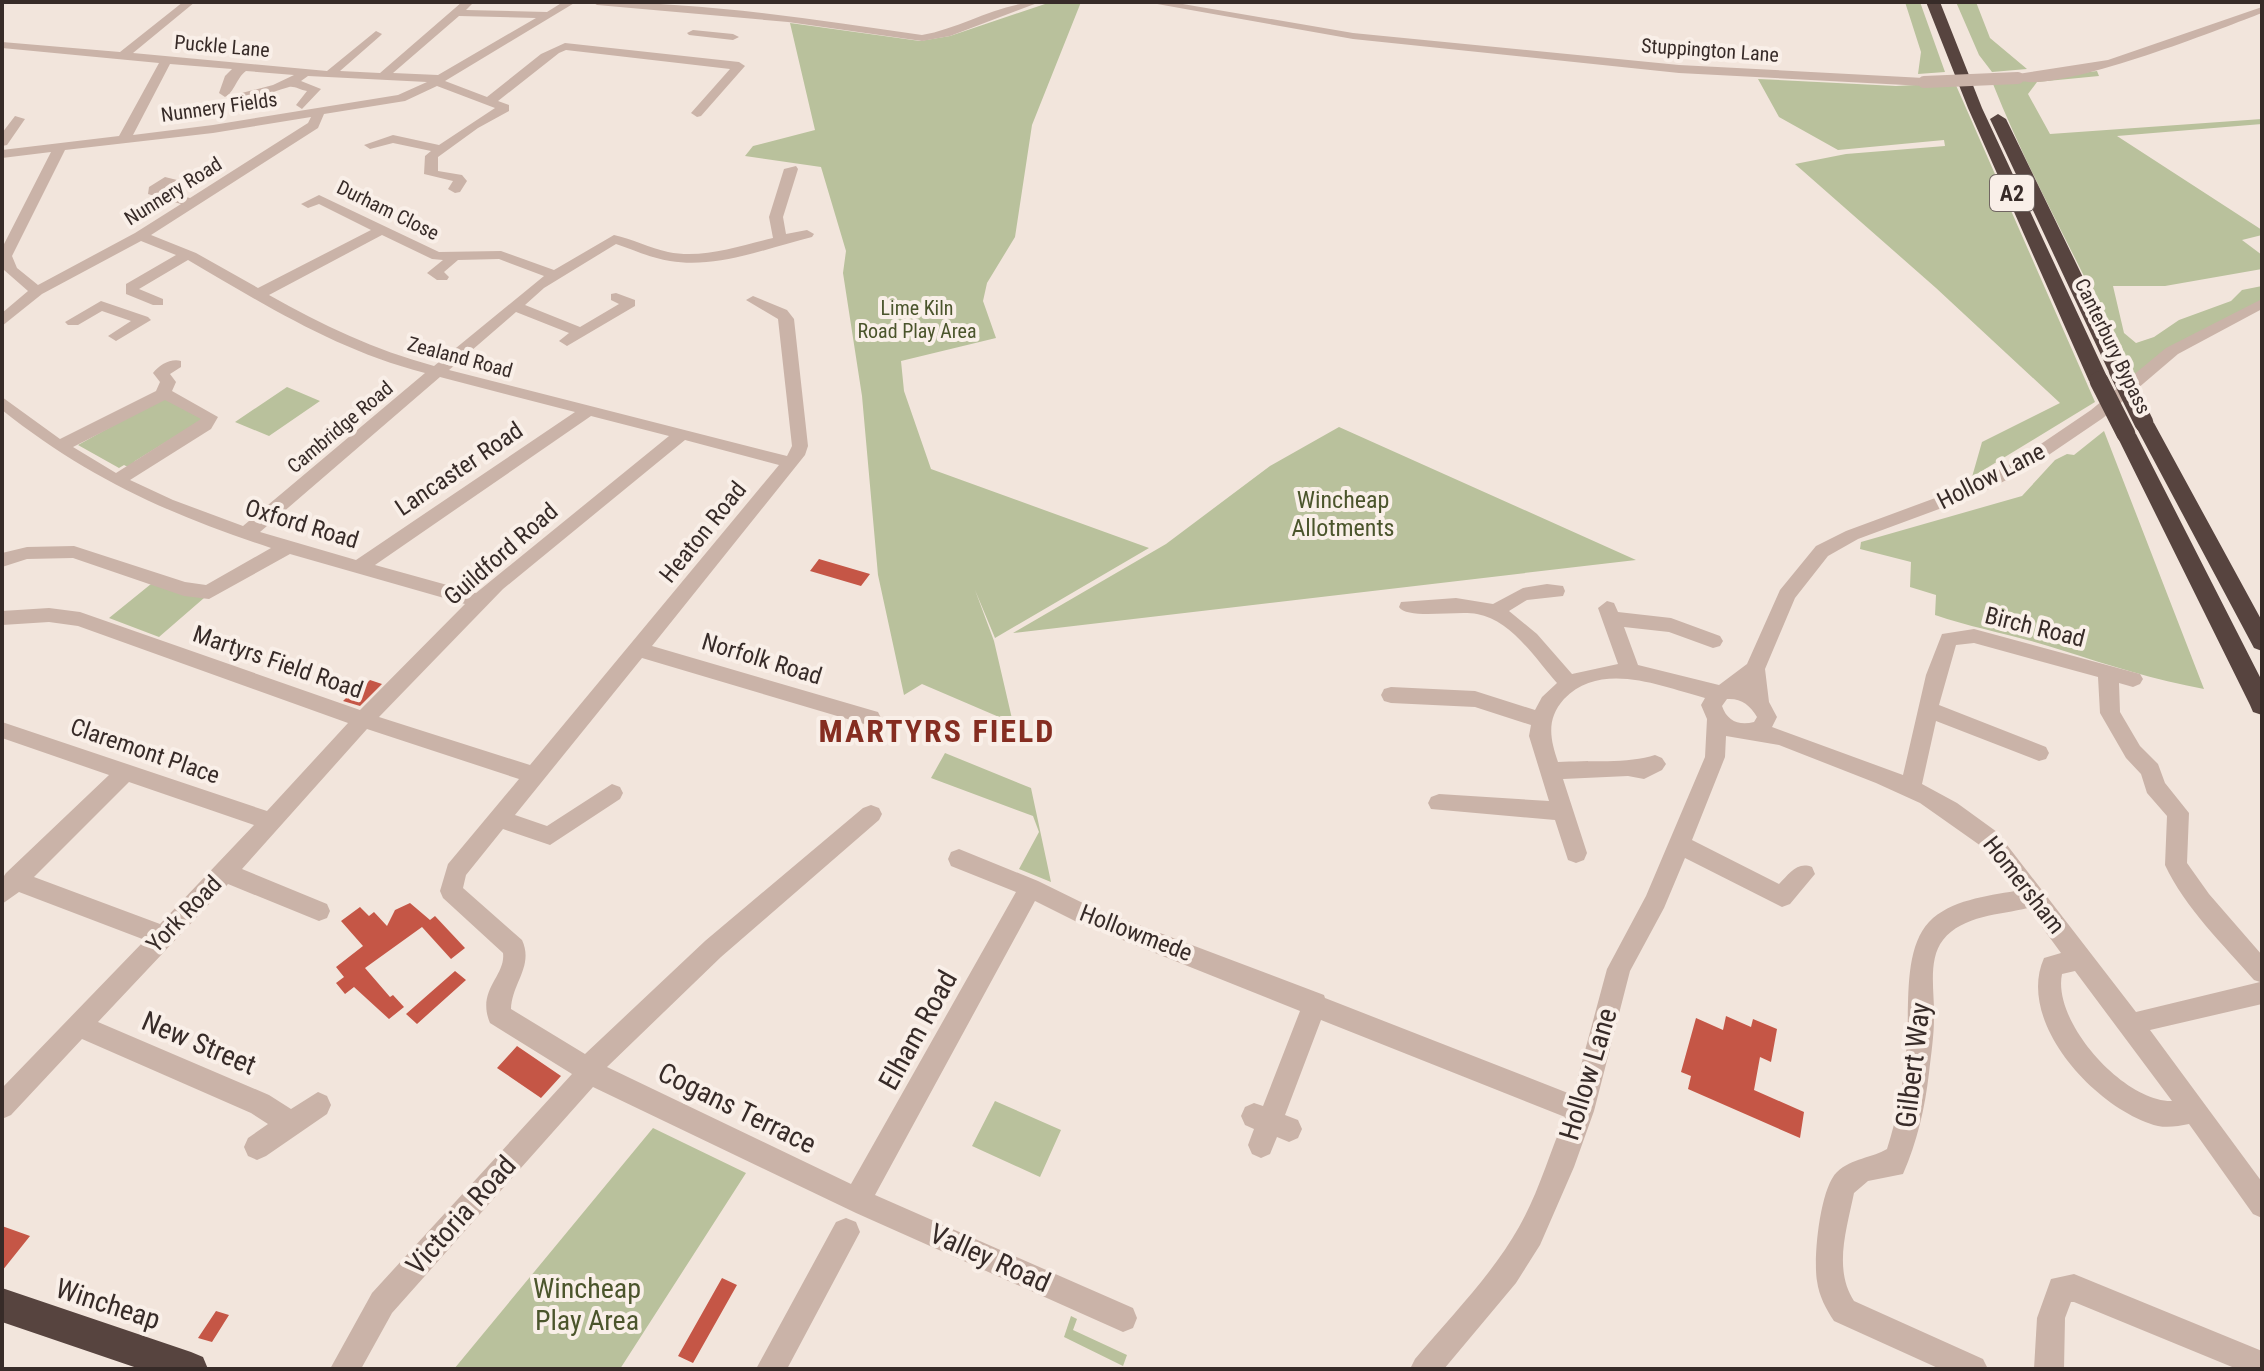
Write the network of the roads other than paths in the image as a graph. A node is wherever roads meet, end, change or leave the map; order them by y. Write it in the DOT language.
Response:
graph roads {
  1 [pos="190,2"];
  2 [pos="469,2"];
  3 [pos="571,2"];
  4 [pos="597,2"];
  5 [pos="715,2"];
  6 [pos="1035,2"];
  7 [pos="1151,2"];
  8 [pos="1933,2"];
  9 [pos="1949,2"];
  10 [pos="2240,2"];
  11 [pos="2261,10"];
  12 [pos="696,12"];
  13 [pos="457,13"];
  14 [pos="547,15"];
  15 [pos="693,33"];
  16 [pos="376,34"];
  17 [pos="716,36"];
  18 [pos="733,37"];
  19 [pos="2,45"];
  20 [pos="122,56"];
  21 [pos="691,58"];
  22 [pos="166,60"];
  23 [pos="246,65"];
  24 [pos="306,72"];
  25 [pos="330,74"];
  26 [pos="383,76"];
  27 [pos="438,80"];
  28 [pos="294,81"];
  29 [pos="225,93"];
  30 [pos="244,94"];
  31 [pos="489,101"];
  32 [pos="302,105"];
  33 [pos="318,113"];
  34 [pos="696,113"];
  35 [pos="15,122"];
  36 [pos="124,139"];
  37 [pos="2,142"];
  38 [pos="370,145"];
  39 [pos="61,146"];
  40 [pos="441,149"];
  41 [pos="2,154"];
  42 [pos="791,169"];
  43 [pos="431,174"];
  44 [pos="415,178"];
  45 [pos="162,182"];
  46 [pos="455,189"];
  47 [pos="193,203"];
  48 [pos="308,204"];
  49 [pos="383,229"];
  50 [pos="807,234"];
  51 [pos="140,236"];
  52 [pos="780,239"];
  53 [pos="186,255"];
  54 [pos="452,257"];
  55 [pos="555,275"];
  56 [pos="442,277"];
  57 [pos="37,291"];
  58 [pos="257,295"];
  59 [pos="616,297"];
  60 [pos="753,300"];
  61 [pos="2262,303"];
  62 [pos="514,306"];
  63 [pos="123,313"];
  64 [pos="2,321"];
  65 [pos="73,322"];
  66 [pos="116,336"];
  67 [pos="175,364"];
  68 [pos="436,372"];
  69 [pos="163,395"];
  70 [pos="2,402"];
  71 [pos="587,411"];
  72 [pos="2135,429"];
  73 [pos="681,435"];
  74 [pos="59,447"];
  75 [pos="790,462"];
  76 [pos="117,480"];
  77 [pos="247,533"];
  78 [pos="2207,540"];
  79 [pos="290,546"];
  80 [pos="2,560"];
  81 [pos="359,567"];
  82 [pos="1556,591"];
  83 [pos="479,601"];
  84 [pos="1408,607"];
  85 [pos="1496,612"];
  86 [pos="2,618"];
  87 [pos="2262,623"];
  88 [pos="1713,641"];
  89 [pos="2262,642"];
  90 [pos="638,649"];
  91 [pos="1755,669"];
  92 [pos="1631,672"];
  93 [pos="2108,672"];
  94 [pos="2133,679"];
  95 [pos="1569,683"];
  96 [pos="1391,695"];
  97 [pos="1719,704"];
  98 [pos="2262,705"];
  99 [pos="1930,710"];
  100 [pos="871,718"];
  101 [pos="363,720"];
  102 [pos="1540,720"];
  103 [pos="1756,720"];
  104 [pos="4,722"];
  105 [pos="2039,753"];
  106 [pos="1715,757"];
  107 [pos="1655,764"];
  108 [pos="1549,771"];
  109 [pos="124,773"];
  110 [pos="534,775"];
  111 [pos="1911,786"];
  112 [pos="612,793"];
  113 [pos="1439,803"];
  114 [pos="1561,811"];
  115 [pos="871,814"];
  116 [pos="500,819"];
  117 [pos="271,821"];
  118 [pos="1678,844"];
  119 [pos="1576,853"];
  120 [pos="959,859"];
  121 [pos="225,872"];
  122 [pos="1804,874"];
  123 [pos="8,887"];
  124 [pos="1030,888"];
  125 [pos="2033,897"];
  126 [pos="319,911"];
  127 [pos="163,936"];
  128 [pos="2081,958"];
  129 [pos="2262,972"];
  130 [pos="2262,993"];
  131 [pos="1315,1003"];
  132 [pos="79,1026"];
  133 [pos="2130,1026"];
  134 [pos="589,1070"];
  135 [pos="318,1105"];
  136 [pos="2,1106"];
  137 [pos="2195,1110"];
  138 [pos="1581,1111"];
  139 [pos="288,1126"];
  140 [pos="1269,1129"];
  141 [pos="257,1147"];
  142 [pos="857,1200"];
  143 [pos="2262,1205"];
  144 [pos="846,1232"];
  145 [pos="2,1305"];
  146 [pos="1123,1318"];
  147 [pos="2262,1365"];
  148 [pos="191,1369"];
  149 [pos="345,1369"];
  150 [pos="771,1369"];
  151 [pos="1425,1369"];
  152 [pos="1973,1369"];
  153 [pos="2049,1369"];
  1 -- 20 [label="street"];
  2 -- 13 [label="street"];
  3 -- 14 [label="street, Nunnery Fields"];
  4 -- 12 [label="street"];
  5 -- 12 [label="street"];
  6 -- 12 [label="street"];
  7 -- 11 [label="street, Stuppington Lane, bridge"];
  8 -- 72 [label="highway, Canterbury Bypass / A2, bridge"];
  9 -- 72 [label="highway, Canterbury Bypass / A2, bridge"];
  10 -- 11 [label="street"];
  13 -- 14 [label="street"];
  13 -- 26 [label="street"];
  14 -- 27 [label="street, Nunnery Fields"];
  15 -- 17 [label="street"];
  16 -- 25 [label="street"];
  17 -- 18 [label="street"];
  17 -- 21 [label="street"];
  19 -- 20 [label="street, Puckle Lane"];
  20 -- 22 [label="street, Puckle Lane"];
  21 -- 31 [label="street"];
  21 -- 34 [label="street"];
  22 -- 23 [label="street, Puckle Lane"];
  22 -- 36 [label="street"];
  23 -- 24 [label="street, Puckle Lane"];
  23 -- 29 [label="street"];
  24 -- 25 [label="street, Puckle Lane"];
  24 -- 28 [label="street"];
  25 -- 26 [label="street, Puckle Lane"];
  26 -- 27 [label="street, Puckle Lane"];
  27 -- 31 [label="street, Puckle Lane"];
  27 -- 33 [label="street, Nunnery Fields"];
  28 -- 30 [label="street"];
  28 -- 32 [label="street"];
  31 -- 40 [label="street, Puckle Lane"];
  33 -- 36 [label="street, Nunnery Fields"];
  33 -- 47 [label="street, Nunnery Road"];
  35 -- 37 [label="street"];
  36 -- 39 [label="street, Nunnery Fields"];
  38 -- 40 [label="street"];
  39 -- 41 [label="street, Nunnery Fields"];
  39 -- 57 [label="street"];
  40 -- 43 [label="street"];
  42 -- 52 [label="street"];
  43 -- 44 [label="street"];
  43 -- 46 [label="street"];
  45 -- 47 [label="street"];
  47 -- 51 [label="street, Nunnery Road"];
  48 -- 49 [label="street, Durham Close"];
  49 -- 54 [label="street, Durham Close"];
  49 -- 58 [label="street"];
  50 -- 52 [label="street"];
  51 -- 53 [label="street, Zealand Road"];
  51 -- 57 [label="street, Nunnery Road"];
  52 -- 55 [label="street, Cambridge Road"];
  53 -- 58 [label="street, Zealand Road"];
  53 -- 63 [label="street"];
  54 -- 55 [label="street, Durham Close"];
  54 -- 56 [label="street, Durham Close"];
  55 -- 62 [label="street, Cambridge Road"];
  57 -- 64 [label="street"];
  58 -- 68 [label="street, Zealand Road"];
  59 -- 62 [label="street"];
  60 -- 75 [label="street, Heaton Road"];
  61 -- 91 [label="street, Hollow Lane"];
  62 -- 68 [label="street, Cambridge Road"];
  63 -- 65 [label="street"];
  63 -- 66 [label="street"];
  67 -- 69 [label="street"];
  68 -- 71 [label="street, Zealand Road"];
  68 -- 77 [label="street, Cambridge Road"];
  69 -- 74 [label="street"];
  69 -- 76 [label="street"];
  70 -- 74 [label="street, Oxford Road"];
  71 -- 73 [label="street, Zealand Road"];
  71 -- 81 [label="street, Lancaster Road"];
  72 -- 78 [label="highway, Canterbury Bypass / A2"];
  72 -- 98 [label="highway, Canterbury Bypass / A2"];
  73 -- 75 [label="street, Zealand Road"];
  73 -- 83 [label="street, Guildford Road"];
  74 -- 76 [label="street, Oxford Road"];
  75 -- 90 [label="street, Heaton Road"];
  76 -- 77 [label="street, Oxford Road"];
  77 -- 79 [label="street, Oxford Road"];
  78 -- 87 [label="highway, A2"];
  78 -- 89 [label="highway, Canterbury Bypass / A2"];
  79 -- 80 [label="street"];
  79 -- 81 [label="street, Oxford Road"];
  81 -- 83 [label="street, Oxford Road"];
  82 -- 85 [label="street"];
  83 -- 101 [label="street, Guildford Road"];
  84 -- 85 [label="street"];
  85 -- 95 [label="street"];
  86 -- 101 [label="street, Martyrs Field Road"];
  88 -- 92 [label="street"];
  90 -- 100 [label="street, Norfolk Road"];
  90 -- 110 [label="street, Heaton Road"];
  91 -- 97 [label="street, Hollow Lane"];
  91 -- 103 [label="street"];
  92 -- 95 [label="street"];
  92 -- 97 [label="street"];
  93 -- 94 [label="street, Birch Road"];
  93 -- 99 [label="street, Birch Road"];
  93 -- 129 [label="street"];
  95 -- 102 [label="street"];
  96 -- 102 [label="street"];
  97 -- 103 [label="street"];
  97 -- 103 [label="street"];
  97 -- 106 [label="street, Hollow Lane"];
  99 -- 105 [label="street"];
  99 -- 111 [label="street, Birch Road"];
  101 -- 110 [label="street, Martyrs Field Road"];
  101 -- 117 [label="street, York Road"];
  102 -- 108 [label="street"];
  103 -- 106 [label="street, Hollow Lane"];
  103 -- 111 [label="street, Homersham"];
  104 -- 109 [label="street, Claremont Place"];
  106 -- 118 [label="street, Hollow Lane"];
  107 -- 108 [label="street"];
  108 -- 114 [label="street"];
  109 -- 117 [label="street, Claremont Place"];
  109 -- 123 [label="street"];
  110 -- 116 [label="street, Heaton Road"];
  111 -- 125 [label="street, Homersham"];
  112 -- 116 [label="street"];
  113 -- 114 [label="street"];
  114 -- 119 [label="street"];
  115 -- 134 [label="street, Victoria Road"];
  116 -- 134 [label="street, Cogans Terrace"];
  117 -- 121 [label="street, York Road"];
  118 -- 122 [label="street"];
  118 -- 138 [label="street, Hollow Lane"];
  120 -- 124 [label="street, Hollowmede"];
  121 -- 126 [label="street"];
  121 -- 127 [label="street, York Road"];
  123 -- 127 [label="street"];
  124 -- 131 [label="street, Hollowmede"];
  124 -- 142 [label="street, Elham Road"];
  125 -- 128 [label="street, Homersham"];
  125 -- 152 [label="street, Gilbert Way"];
  127 -- 132 [label="street, York Road"];
  128 -- 133 [label="street, Homersham"];
  128 -- 137 [label="street, Homersham"];
  130 -- 133 [label="street"];
  131 -- 138 [label="street, Hollowmede"];
  131 -- 140 [label="street"];
  132 -- 136 [label="street, York Road"];
  132 -- 139 [label="street, New Street"];
  133 -- 137 [label="street, Homersham"];
  134 -- 142 [label="street, Cogans Terrace"];
  134 -- 149 [label="street, Victoria Road"];
  135 -- 139 [label="street"];
  137 -- 143 [label="street, Homersham"];
  138 -- 151 [label="street, Hollow Lane"];
  139 -- 141 [label="street"];
  142 -- 146 [label="street, Valley Road"];
  144 -- 150 [label="street"];
  145 -- 148 [label="highway, Wincheap"];
  147 -- 153 [label="street"];
}
